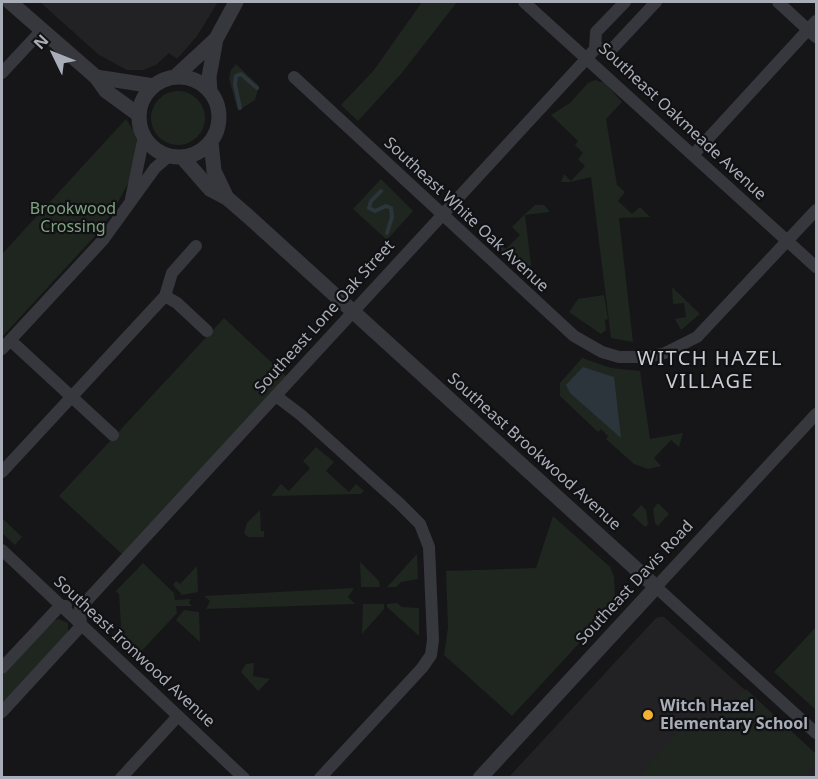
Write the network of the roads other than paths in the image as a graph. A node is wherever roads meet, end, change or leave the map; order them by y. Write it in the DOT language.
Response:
graph roads {
  1 [pos="10,2"];
  2 [pos="236,2"];
  3 [pos="524,2"];
  4 [pos="625,2"];
  5 [pos="656,2"];
  6 [pos="778,2"];
  7 [pos="814,29"];
  8 [pos="42,30"];
  9 [pos="216,39"];
  10 [pos="592,53"];
  11 [pos="2,73"];
  12 [pos="96,77"];
  13 [pos="175,77"];
  14 [pos="294,77"];
  15 [pos="154,86"];
  16 [pos="210,92"];
  17 [pos="139,115"];
  18 [pos="144,136"];
  19 [pos="211,142"];
  20 [pos="693,155"];
  21 [pos="176,157"];
  22 [pos="227,198"];
  23 [pos="131,199"];
  24 [pos="816,210"];
  25 [pos="441,215"];
  26 [pos="787,242"];
  27 [pos="196,246"];
  28 [pos="816,267"];
  29 [pos="165,296"];
  30 [pos="354,311"];
  31 [pos="207,331"];
  32 [pos="6,344"];
  33 [pos="276,396"];
  34 [pos="71,397"];
  35 [pos="816,414"];
  36 [pos="112,435"];
  37 [pos="2,472"];
  38 [pos="2,550"];
  39 [pos="656,587"];
  40 [pos="60,606"];
  41 [pos="80,608"];
  42 [pos="81,626"];
  43 [pos="2,668"];
  44 [pos="2,712"];
  45 [pos="178,716"];
  46 [pos="816,733"];
  47 [pos="121,777"];
  48 [pos="244,777"];
  49 [pos="320,777"];
  50 [pos="480,777"];
  1 -- 8 [label="street"];
  2 -- 9 [label="street"];
  3 -- 10 [label="street, Southeast Oakmeade Avenue"];
  4 -- 10 [label="street, Southeast Lone Oak Street"];
  5 -- 10 [label="street, Southeast Lone Oak Street"];
  6 -- 7 [label="street"];
  7 -- 20 [label="street"];
  8 -- 11 [label="street"];
  8 -- 12 [label="street"];
  9 -- 13 [label="street"];
  9 -- 16 [label="street"];
  10 -- 20 [label="street, Southeast Oakmeade Avenue"];
  10 -- 25 [label="street, Southeast Lone Oak Street"];
  12 -- 15 [label="street"];
  12 -- 17 [label="street"];
  13 -- 15 [label="street"];
  13 -- 16 [label="street"];
  14 -- 25 [label="street, Southeast White Oak Avenue"];
  15 -- 17 [label="street"];
  16 -- 19 [label="street"];
  17 -- 18 [label="street"];
  18 -- 21 [label="street"];
  18 -- 23 [label="street"];
  19 -- 21 [label="street"];
  19 -- 22 [label="street, Southeast Brookwood Avenue"];
  20 -- 26 [label="street, Southeast Oakmeade Avenue"];
  21 -- 22 [label="street, Southeast Brookwood Avenue"];
  21 -- 23 [label="street"];
  22 -- 30 [label="street, Southeast Brookwood Avenue"];
  23 -- 32 [label="street"];
  24 -- 26 [label="street"];
  25 -- 26 [label="street, Southeast White Oak Avenue"];
  25 -- 30 [label="street, Southeast Lone Oak Street"];
  26 -- 28 [label="street, Southeast Oakmeade Avenue"];
  27 -- 29 [label="street"];
  29 -- 31 [label="street"];
  29 -- 34 [label="street"];
  30 -- 33 [label="street, Southeast Lone Oak Street"];
  30 -- 39 [label="street, Southeast Brookwood Avenue"];
  32 -- 34 [label="street"];
  33 -- 41 [label="street, Southeast Lone Oak Street"];
  33 -- 49 [label="street"];
  34 -- 36 [label="street"];
  34 -- 37 [label="street"];
  35 -- 39 [label="street, Southeast Davis Road"];
  38 -- 40 [label="street, Southeast Ironwood Avenue"];
  39 -- 46 [label="street, Southeast Brookwood Avenue"];
  39 -- 50 [label="street, Southeast Davis Road"];
  40 -- 41 [label="street"];
  40 -- 42 [label="street, Southeast Ironwood Avenue"];
  40 -- 43 [label="street"];
  41 -- 42 [label="street"];
  42 -- 44 [label="street"];
  42 -- 45 [label="street, Southeast Ironwood Avenue"];
  45 -- 47 [label="street"];
  45 -- 48 [label="street, Southeast Ironwood Avenue"];
}
